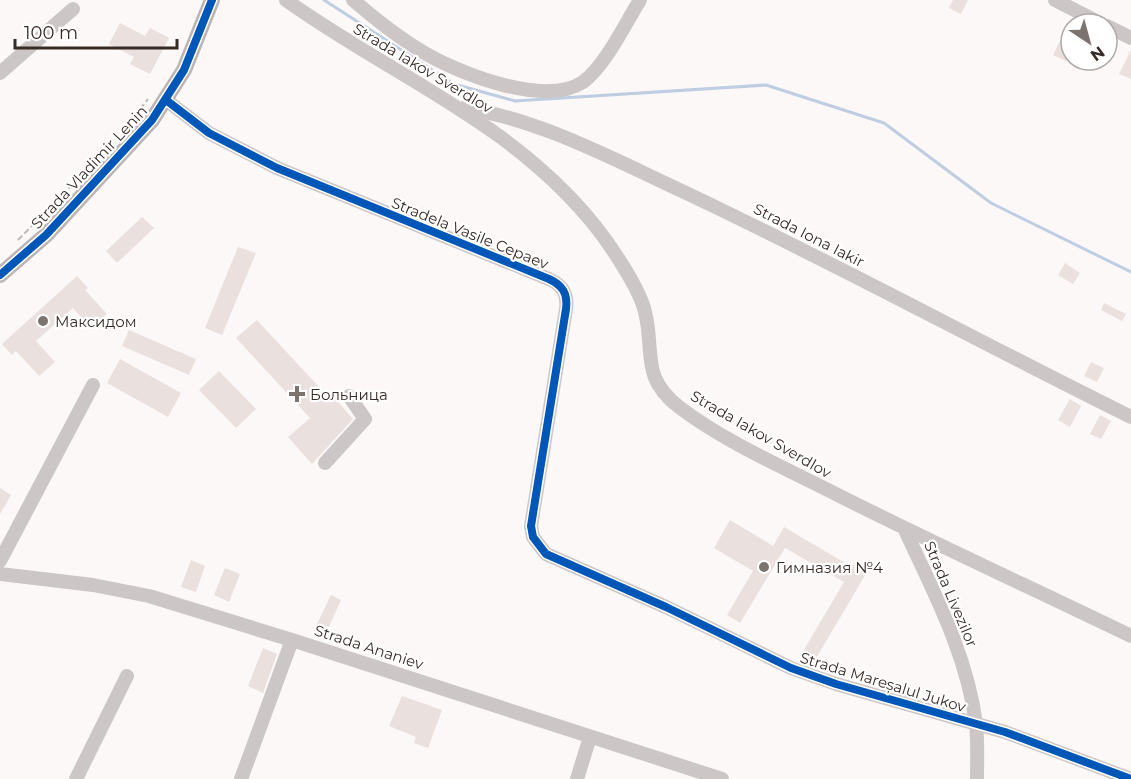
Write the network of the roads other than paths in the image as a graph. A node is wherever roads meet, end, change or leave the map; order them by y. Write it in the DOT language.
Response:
graph roads {
  1 [pos="212,0"];
  2 [pos="286,0"];
  3 [pos="353,0"];
  4 [pos="640,0"];
  5 [pos="1054,0"];
  6 [pos="73,9"];
  7 [pos="1078,12"];
  8 [pos="0,74"];
  9 [pos="166,100"];
  10 [pos="462,108"];
  11 [pos="0,274"];
  12 [pos="93,385"];
  13 [pos="349,396"];
  14 [pos="1131,417"];
  15 [pos="325,464"];
  16 [pos="906,530"];
  17 [pos="538,546"];
  18 [pos="0,561"];
  19 [pos="0,574"];
  20 [pos="1131,636"];
  21 [pos="292,640"];
  22 [pos="127,676"];
  23 [pos="976,725"];
  24 [pos="590,737"];
  25 [pos="76,779"];
  26 [pos="242,779"];
  27 [pos="577,779"];
  28 [pos="722,779"];
  29 [pos="977,779"];
  30 [pos="1131,779"];
  1 -- 9 [label="main road, Strada Vladimir Lenin"];
  2 -- 10 [label="street, Strada Iakov Sverdlov"];
  3 -- 4 [label="street"];
  5 -- 7 [label="street"];
  6 -- 8 [label="street"];
  9 -- 11 [label="main road, Strada Vladimir Lenin"];
  9 -- 17 [label="street, Stradela Vasile Cepaev"];
  10 -- 14 [label="street, Strada Iona Iakir"];
  10 -- 16 [label="street, Strada Iakov Sverdlov"];
  12 -- 18 [label="street"];
  13 -- 15 [label="street"];
  16 -- 20 [label="street, Strada Iakov Sverdlov"];
  16 -- 23 [label="street, Strada Livezilor"];
  17 -- 23 [label="street, Strada Mareșalul Jukov"];
  19 -- 21 [label="street, Strada Ananiev"];
  21 -- 24 [label="street, Strada Ananiev"];
  21 -- 26 [label="street"];
  22 -- 25 [label="street"];
  23 -- 29 [label="street, Strada Livezilor"];
  23 -- 30 [label="street, Strada Mareșalul Jukov"];
  24 -- 27 [label="street"];
  24 -- 28 [label="street, Strada Ananiev"];
}
